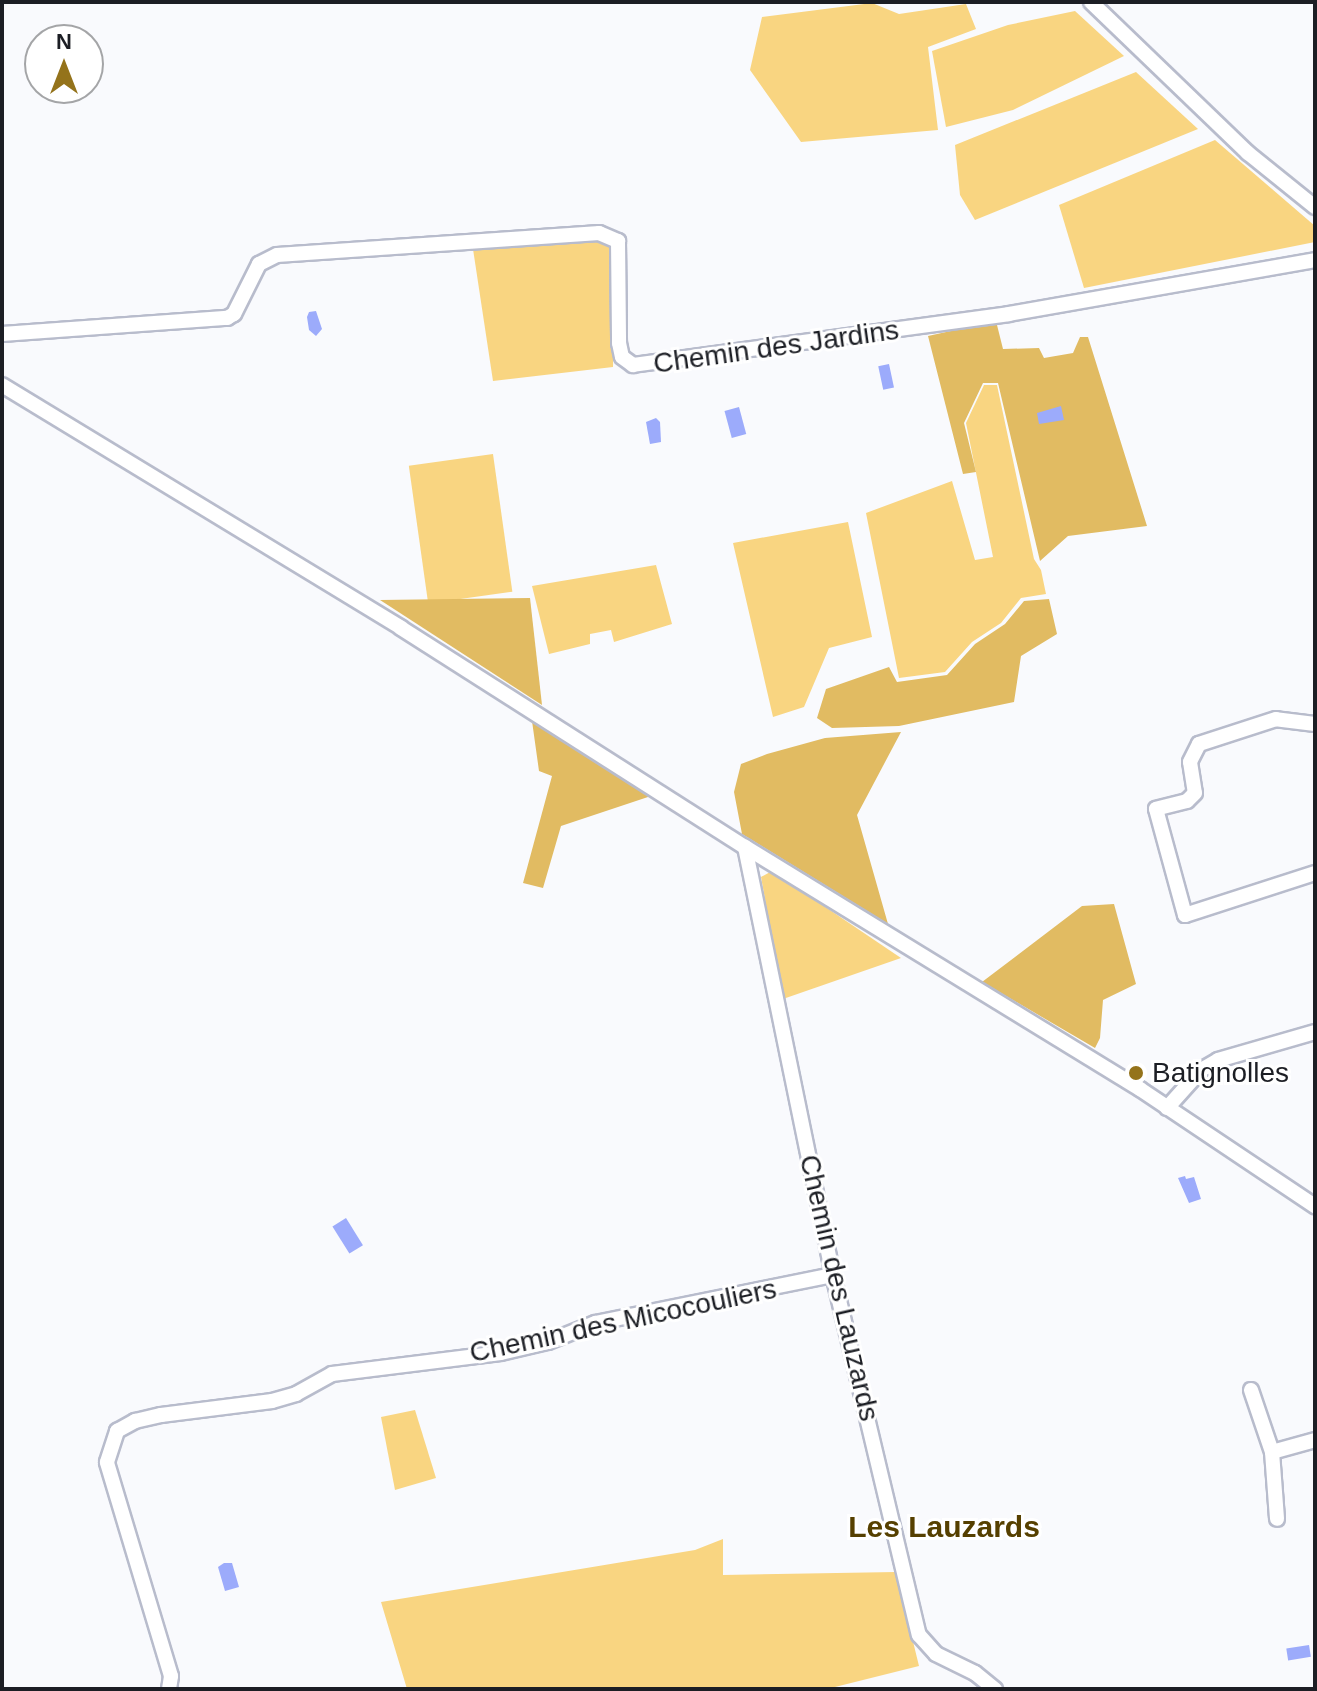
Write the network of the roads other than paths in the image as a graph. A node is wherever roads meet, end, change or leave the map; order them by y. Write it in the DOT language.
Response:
graph roads {
  1 [pos="1091,2"];
  2 [pos="1315,207"];
  3 [pos="1315,260"];
  4 [pos="2,334"];
  5 [pos="2,385"];
  6 [pos="1315,724"];
  7 [pos="745,847"];
  8 [pos="1315,873"];
  9 [pos="1315,1032"];
  10 [pos="1167,1108"];
  11 [pos="1315,1206"];
  12 [pos="833,1275"];
  13 [pos="1251,1390"];
  14 [pos="1315,1440"];
  15 [pos="1272,1452"];
  16 [pos="1277,1519"];
  17 [pos="169,1689"];
  18 [pos="995,1689"];
  1 -- 2 [label="street"];
  3 -- 4 [label="street, Chemin des Jardins"];
  5 -- 7 [label="street"];
  6 -- 8 [label="street"];
  7 -- 10 [label="street"];
  7 -- 12 [label="street, Chemin des Lauzards"];
  9 -- 10 [label="street"];
  10 -- 11 [label="street"];
  12 -- 17 [label="street, Chemin des Micocouliers"];
  12 -- 18 [label="street, Chemin des Lauzards"];
  13 -- 15 [label="street"];
  14 -- 15 [label="street"];
  15 -- 16 [label="street"];
}
